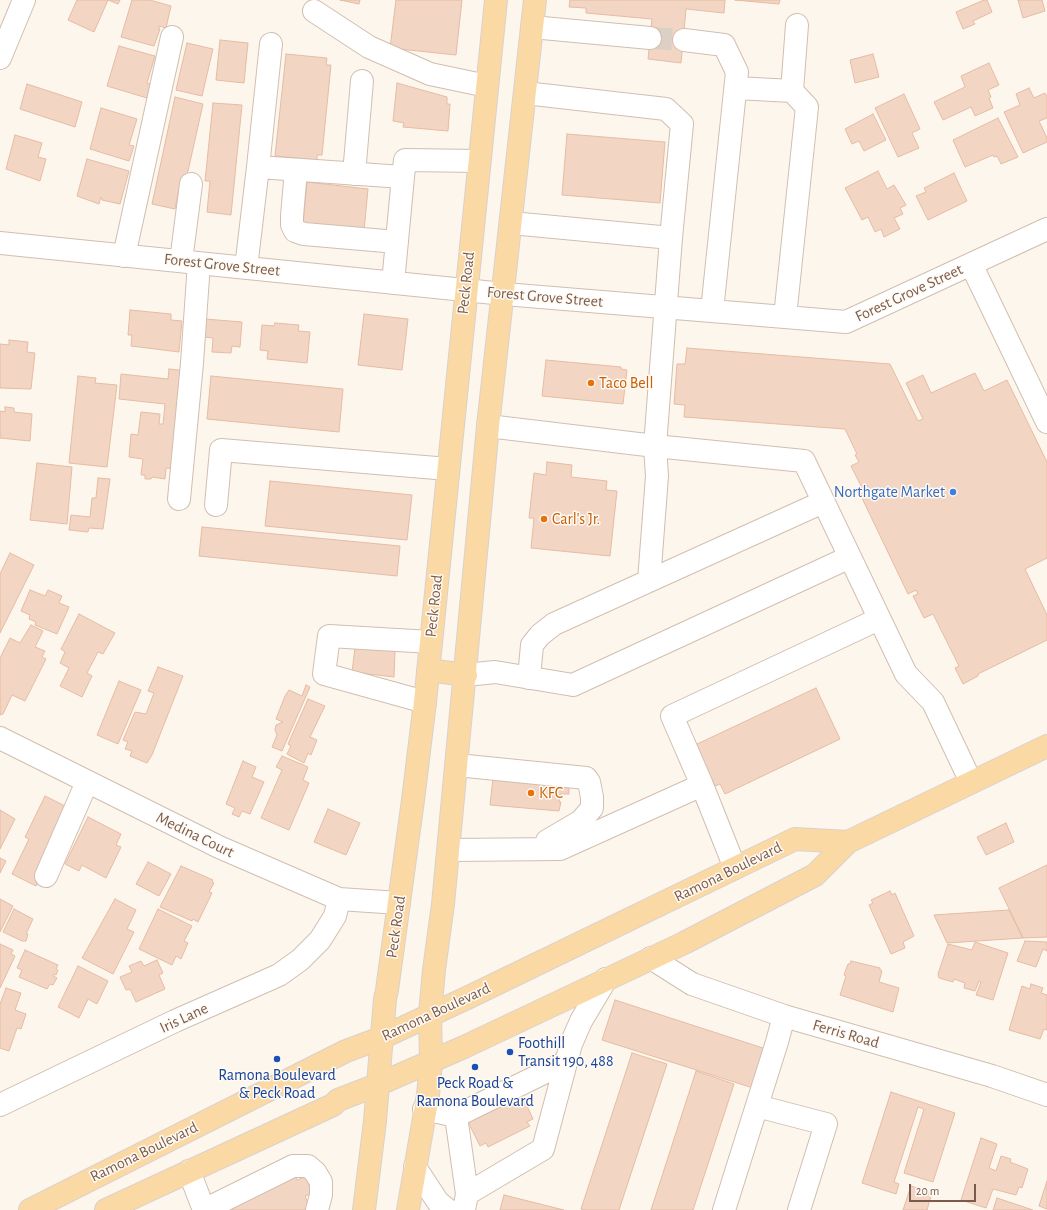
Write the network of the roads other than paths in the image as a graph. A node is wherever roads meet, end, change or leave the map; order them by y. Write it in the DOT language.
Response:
graph roads {
  1 [pos="24,0"];
  2 [pos="496,0"];
  3 [pos="535,0"];
  4 [pos="314,11"];
  5 [pos="797,25"];
  6 [pos="532,27"];
  7 [pos="172,37"];
  8 [pos="650,38"];
  9 [pos="684,40"];
  10 [pos="271,44"];
  11 [pos="0,58"];
  12 [pos="362,81"];
  13 [pos="487,86"];
  14 [pos="736,88"];
  15 [pos="792,91"];
  16 [pos="525,94"];
  17 [pos="479,161"];
  18 [pos="258,167"];
  19 [pos="296,170"];
  20 [pos="354,174"];
  21 [pos="403,177"];
  22 [pos="191,184"];
  23 [pos="511,223"];
  24 [pos="1047,229"];
  25 [pos="671,238"];
  26 [pos="397,242"];
  27 [pos="0,243"];
  28 [pos="124,256"];
  29 [pos="190,262"];
  30 [pos="970,264"];
  31 [pos="246,268"];
  32 [pos="393,283"];
  33 [pos="466,290"];
  34 [pos="504,294"];
  35 [pos="666,307"];
  36 [pos="712,311"];
  37 [pos="785,317"];
  38 [pos="1047,422"];
  39 [pos="488,426"];
  40 [pos="655,446"];
  41 [pos="448,469"];
  42 [pos="178,499"];
  43 [pos="824,502"];
  44 [pos="216,504"];
  45 [pos="850,557"];
  46 [pos="649,581"];
  47 [pos="879,619"];
  48 [pos="431,642"];
  49 [pos="428,670"];
  50 [pos="466,675"];
  51 [pos="529,678"];
  52 [pos="425,702"];
  53 [pos="0,738"];
  54 [pos="1047,746"];
  55 [pos="457,765"];
  56 [pos="87,782"];
  57 [pos="971,782"];
  58 [pos="702,785"];
  59 [pos="848,842"];
  60 [pos="534,849"];
  61 [pos="449,850"];
  62 [pos="735,868"];
  63 [pos="46,876"];
  64 [pos="339,899"];
  65 [pos="399,903"];
  66 [pos="651,958"];
  67 [pos="606,979"];
  68 [pos="564,998"];
  69 [pos="430,1014"];
  70 [pos="784,1016"];
  71 [pos="381,1038"];
  72 [pos="568,1053"];
  73 [pos="431,1061"];
  74 [pos="377,1085"];
  75 [pos="1047,1095"];
  76 [pos="0,1106"];
  77 [pos="757,1106"];
  78 [pos="424,1109"];
  79 [pos="456,1116"];
  80 [pos="415,1167"];
  81 [pos="189,1171"];
  82 [pos="465,1202"];
  83 [pos="412,1209"];
  84 [pos="30,1210"];
  85 [pos="106,1210"];
  86 [pos="204,1210"];
  87 [pos="317,1210"];
  88 [pos="364,1210"];
  89 [pos="448,1210"];
  90 [pos="724,1210"];
  91 [pos="799,1210"];
  1 -- 11 [label="street"];
  2 -- 13 [label="main road, Peck Road"];
  3 -- 6 [label="main road"];
  4 -- 13 [label="street"];
  5 -- 15 [label="street"];
  6 -- 8 [label="street"];
  6 -- 16 [label="main road"];
  7 -- 28 [label="street"];
  9 -- 14 [label="street"];
  10 -- 18 [label="street"];
  12 -- 20 [label="street"];
  13 -- 17 [label="main road, Peck Road"];
  14 -- 15 [label="street"];
  14 -- 36 [label="street"];
  15 -- 37 [label="street"];
  16 -- 23 [label="main road"];
  16 -- 25 [label="street"];
  17 -- 21 [label="street"];
  17 -- 33 [label="main road, Peck Road"];
  18 -- 19 [label="street"];
  18 -- 31 [label="street"];
  19 -- 20 [label="street"];
  19 -- 26 [label="street"];
  20 -- 21 [label="street"];
  21 -- 26 [label="street"];
  22 -- 29 [label="street"];
  23 -- 25 [label="street"];
  23 -- 34 [label="main road"];
  24 -- 30 [label="street, Forest Grove Street"];
  25 -- 35 [label="street"];
  26 -- 32 [label="street"];
  27 -- 28 [label="street, Forest Grove Street"];
  28 -- 29 [label="street, Forest Grove Street"];
  29 -- 31 [label="street, Forest Grove Street"];
  29 -- 42 [label="street"];
  30 -- 37 [label="street, Forest Grove Street"];
  30 -- 38 [label="street"];
  31 -- 32 [label="street, Forest Grove Street"];
  32 -- 33 [label="street, Forest Grove Street"];
  33 -- 34 [label="street, Forest Grove Street"];
  33 -- 41 [label="main road, Peck Road"];
  34 -- 35 [label="street, Forest Grove Street"];
  34 -- 39 [label="main road"];
  35 -- 36 [label="street, Forest Grove Street"];
  35 -- 40 [label="street"];
  36 -- 37 [label="street, Forest Grove Street"];
  39 -- 40 [label="street"];
  39 -- 50 [label="main road"];
  40 -- 43 [label="street"];
  40 -- 46 [label="street"];
  41 -- 44 [label="street"];
  41 -- 48 [label="main road, Peck Road"];
  43 -- 45 [label="street"];
  43 -- 46 [label="street"];
  45 -- 47 [label="street"];
  45 -- 51 [label="street"];
  46 -- 51 [label="street"];
  47 -- 57 [label="street"];
  47 -- 58 [label="street"];
  48 -- 49 [label="main road, Peck Road"];
  48 -- 52 [label="street"];
  49 -- 50 [label="main road"];
  49 -- 52 [label="main road, Peck Road"];
  50 -- 51 [label="street"];
  50 -- 55 [label="main road"];
  52 -- 65 [label="main road, Peck Road"];
  53 -- 56 [label="street, Medina Court"];
  54 -- 57 [label="main road, Ramona Boulevard"];
  55 -- 60 [label="street"];
  55 -- 61 [label="main road"];
  56 -- 63 [label="street"];
  56 -- 64 [label="street, Medina Court"];
  57 -- 59 [label="main road, Ramona Boulevard"];
  58 -- 60 [label="street"];
  58 -- 62 [label="street"];
  59 -- 62 [label="main road, Ramona Boulevard"];
  59 -- 66 [label="main road, Ramona Boulevard"];
  60 -- 61 [label="street"];
  61 -- 69 [label="main road"];
  62 -- 69 [label="main road, Ramona Boulevard"];
  64 -- 65 [label="street, Medina Court"];
  64 -- 76 [label="street, Iris Lane"];
  65 -- 71 [label="main road, Peck Road"];
  66 -- 67 [label="main road, Ramona Boulevard"];
  66 -- 70 [label="street, Ferris Road"];
  67 -- 68 [label="main road, Ramona Boulevard"];
  67 -- 72 [label="street"];
  68 -- 72 [label="street"];
  68 -- 73 [label="main road, Ramona Boulevard"];
  69 -- 71 [label="main road, Ramona Boulevard"];
  69 -- 73 [label="main road"];
  70 -- 75 [label="street, Ferris Road"];
  70 -- 77 [label="street"];
  71 -- 74 [label="main road, Peck Road"];
  71 -- 84 [label="main road, Ramona Boulevard"];
  72 -- 79 [label="street"];
  72 -- 82 [label="street"];
  73 -- 74 [label="main road, Ramona Boulevard"];
  73 -- 78 [label="main road"];
  74 -- 81 [label="main road, Ramona Boulevard"];
  74 -- 88 [label="main road, Peck Road"];
  77 -- 90 [label="street"];
  77 -- 91 [label="street"];
  78 -- 79 [label="street"];
  78 -- 80 [label="main road"];
  79 -- 82 [label="street"];
  80 -- 83 [label="main road"];
  80 -- 89 [label="street"];
  81 -- 85 [label="main road, Ramona Boulevard"];
  81 -- 86 [label="street"];
  86 -- 87 [label="street"];
}
